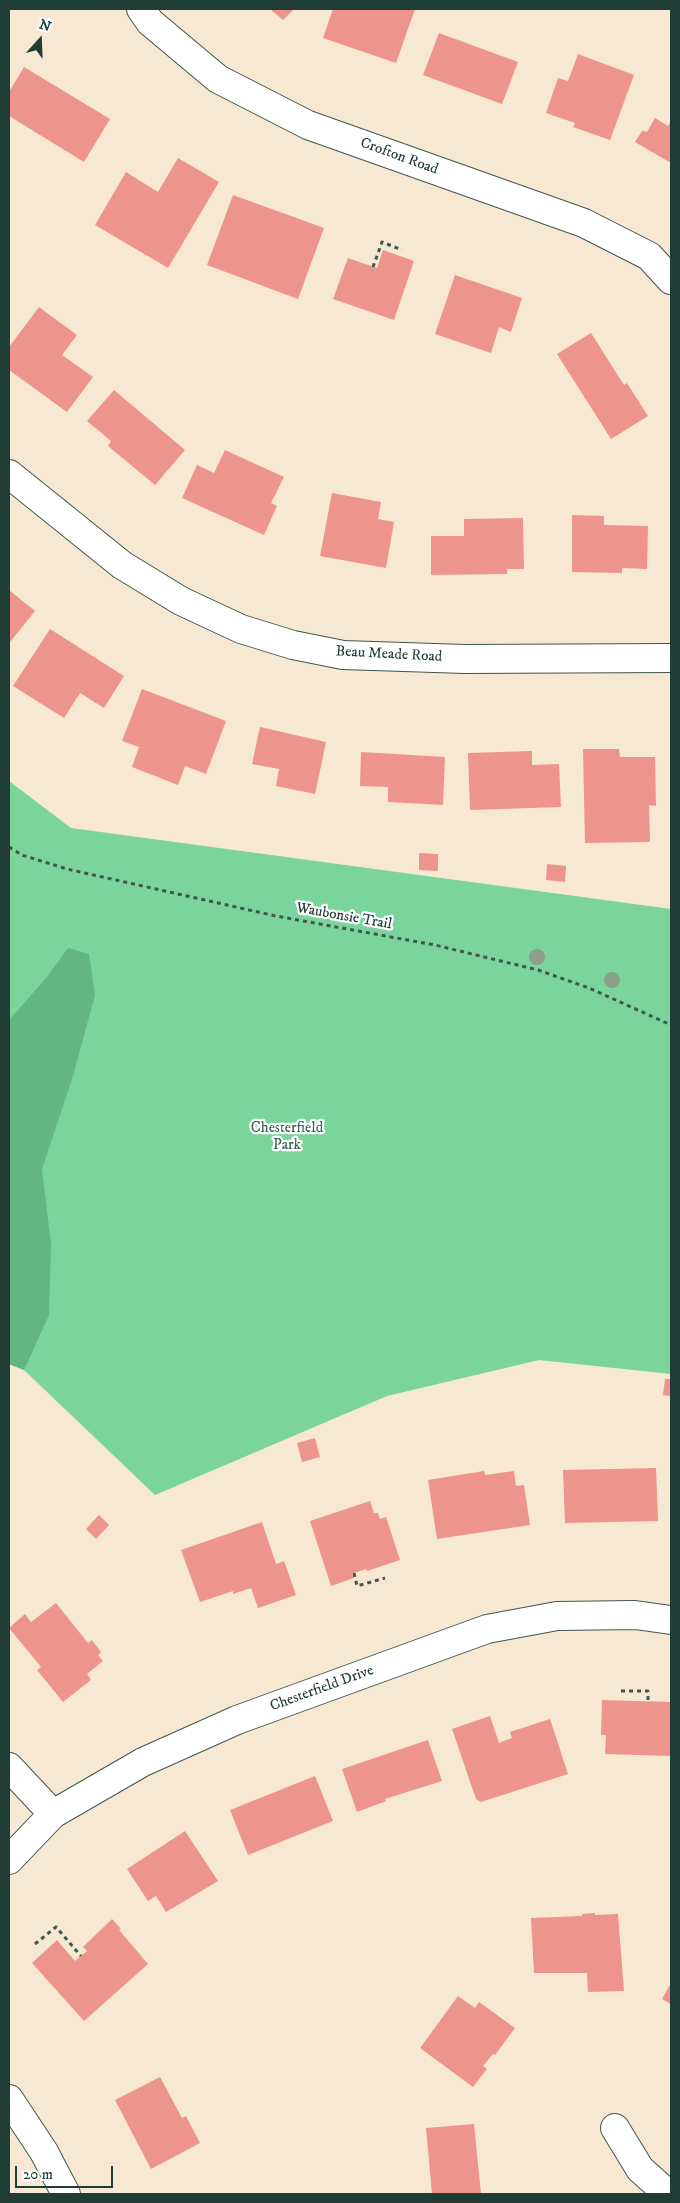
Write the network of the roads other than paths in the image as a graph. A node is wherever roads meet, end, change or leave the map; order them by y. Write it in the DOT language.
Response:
graph roads {
  1 [pos="141,9"];
  2 [pos="671,280"];
  3 [pos="9,474"];
  4 [pos="671,658"];
  5 [pos="671,1620"];
  6 [pos="9,1767"];
  7 [pos="54,1814"];
  8 [pos="9,1860"];
  9 [pos="9,2099"];
  10 [pos="614,2128"];
  11 [pos="66,2194"];
  12 [pos="668,2194"];
  1 -- 2 [label="street, Crofton Road"];
  3 -- 4 [label="street, Beau Meade Road"];
  5 -- 7 [label="street, Chesterfield Drive"];
  6 -- 7 [label="street"];
  7 -- 8 [label="street, Chesterfield Drive"];
  9 -- 11 [label="street"];
  10 -- 12 [label="street"];
}
